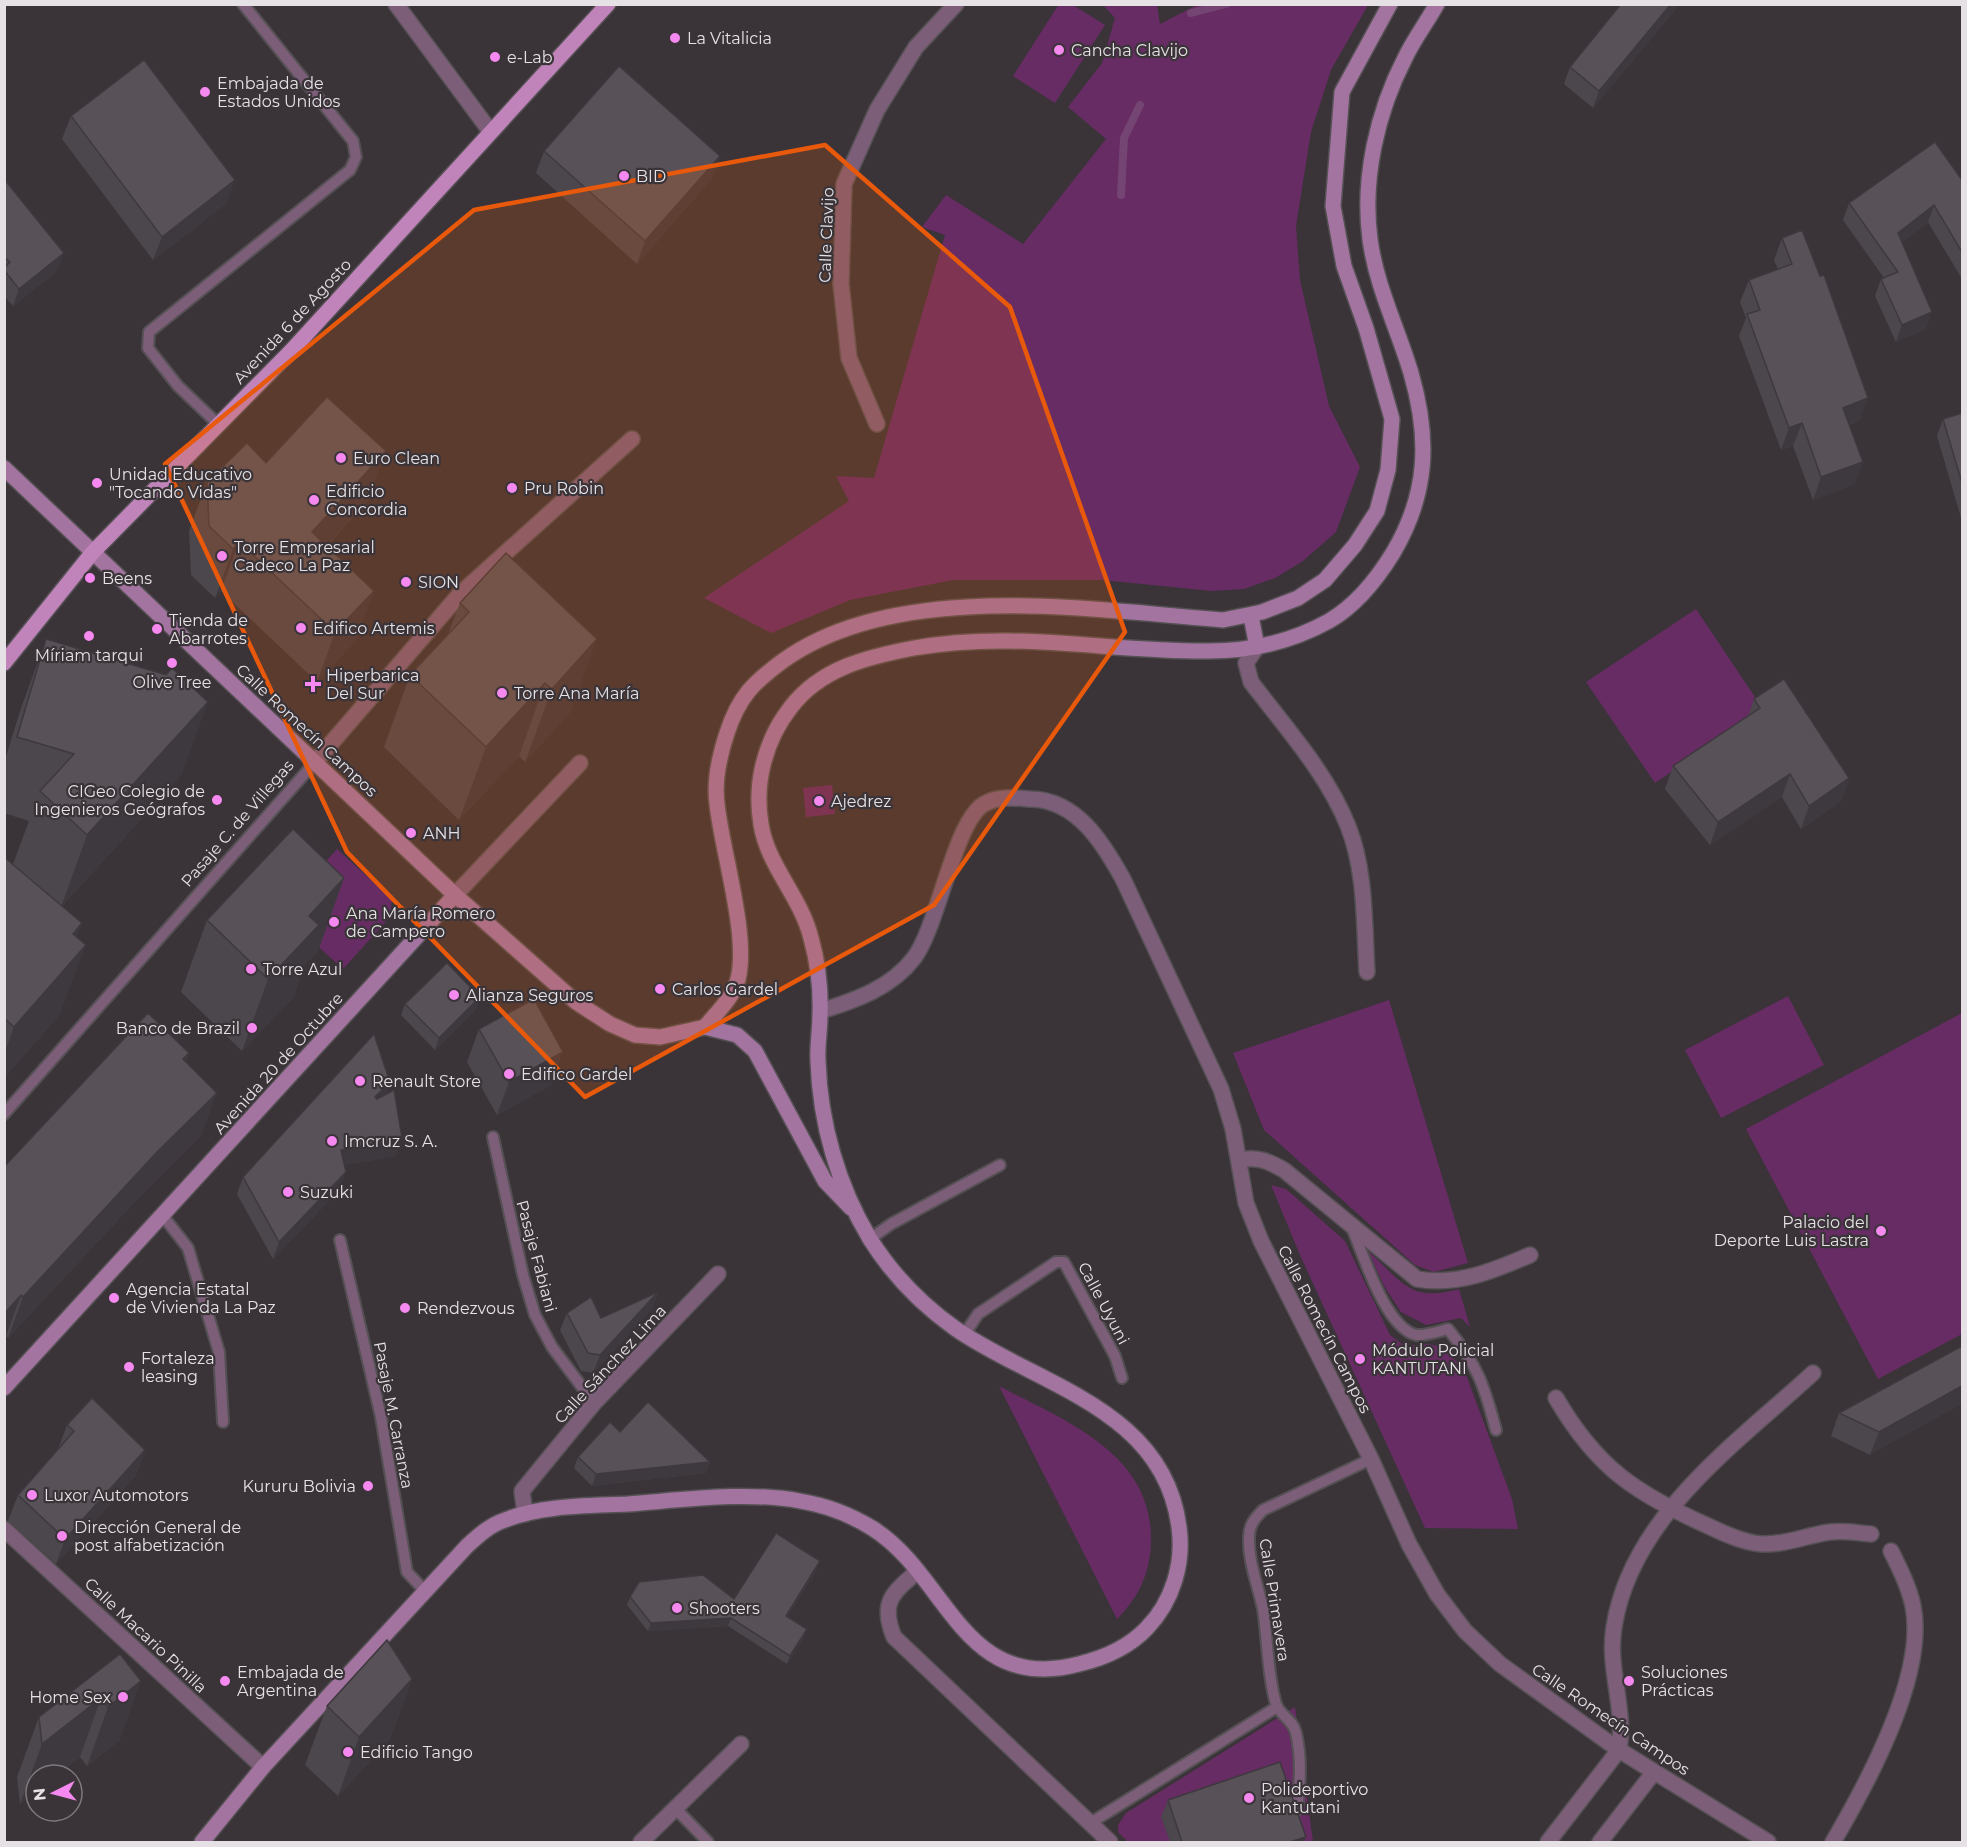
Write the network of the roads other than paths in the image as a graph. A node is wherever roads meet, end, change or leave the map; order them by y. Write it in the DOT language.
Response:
graph roads {
  1 [pos="243,4"];
  2 [pos="396,4"];
  3 [pos="608,4"];
  4 [pos="956,4"];
  5 [pos="1390,4"];
  6 [pos="1437,4"];
  7 [pos="490,131"];
  8 [pos="877,424"];
  9 [pos="219,425"];
  10 [pos="632,439"];
  11 [pos="4,468"];
  12 [pos="93,552"];
  13 [pos="1251,616"];
  14 [pos="1257,647"];
  15 [pos="4,663"];
  16 [pos="315,762"];
  17 [pos="580,763"];
  18 [pos="455,895"];
  19 [pos="1367,972"];
  20 [pos="821,1011"];
  21 [pos="705,1027"];
  22 [pos="4,1114"];
  23 [pos="494,1137"];
  24 [pos="1239,1160"];
  25 [pos="1000,1165"];
  26 [pos="857,1214"];
  27 [pos="163,1216"];
  28 [pos="1350,1222"];
  29 [pos="870,1239"];
  30 [pos="340,1240"];
  31 [pos="1530,1255"];
  32 [pos="718,1274"];
  33 [pos="964,1335"];
  34 [pos="1813,1373"];
  35 [pos="1122,1378"];
  36 [pos="4,1388"];
  37 [pos="1556,1398"];
  38 [pos="594,1403"];
  39 [pos="223,1422"];
  40 [pos="1496,1430"];
  41 [pos="1371,1459"];
  42 [pos="1669,1509"];
  43 [pos="525,1514"];
  44 [pos="4,1529"];
  45 [pos="1871,1534"];
  46 [pos="1891,1551"];
  47 [pos="917,1572"];
  48 [pos="424,1590"];
  49 [pos="1277,1707"];
  50 [pos="741,1744"];
  51 [pos="1619,1750"];
  52 [pos="263,1767"];
  53 [pos="1654,1772"];
  54 [pos="675,1808"];
  55 [pos="1298,1810"];
  56 [pos="1092,1822"];
  57 [pos="202,1842"];
  58 [pos="641,1842"];
  59 [pos="708,1842"];
  60 [pos="1110,1842"];
  61 [pos="1548,1842"];
  62 [pos="1600,1842"];
  63 [pos="1768,1842"];
  64 [pos="1833,1842"];
  1 -- 9 [label="lane"];
  2 -- 7 [label="street"];
  3 -- 7 [label="main road, Avenida 6 de Agosto"];
  4 -- 8 [label="street, Calle Clavijo"];
  5 -- 13 [label="main road"];
  6 -- 14 [label="main road"];
  7 -- 9 [label="main road, Avenida 6 de Agosto"];
  9 -- 12 [label="main road, Avenida 6 de Agosto"];
  10 -- 16 [label="street, Pasaje C. de Villegas"];
  11 -- 12 [label="main road, Calle Romecín Campos"];
  12 -- 15 [label="main road, Avenida 6 de Agosto"];
  12 -- 16 [label="main road, Calle Romecín Campos"];
  13 -- 14 [label="main road"];
  13 -- 21 [label="main road"];
  14 -- 19 [label="street"];
  14 -- 20 [label="main road"];
  16 -- 18 [label="main road, Calle Romecín Campos"];
  16 -- 22 [label="lane, Pasaje C. de Villegas"];
  17 -- 18 [label="street, Avenida 20 de Octubre"];
  18 -- 21 [label="main road, Calle Romecín Campos"];
  18 -- 27 [label="main road, Avenida 20 de Octubre"];
  20 -- 24 [label="street, Calle Romecín Campos"];
  20 -- 26 [label="main road"];
  21 -- 26 [label="main road"];
  23 -- 38 [label="lane, Pasaje Fabiani"];
  24 -- 28 [label="street"];
  24 -- 41 [label="street, Calle Romecín Campos"];
  25 -- 29 [label="lane"];
  26 -- 29 [label="main road"];
  27 -- 36 [label="main road, Avenida 20 de Octubre"];
  27 -- 39 [label="lane"];
  28 -- 31 [label="street"];
  28 -- 40 [label="lane"];
  29 -- 33 [label="main road"];
  30 -- 48 [label="lane, Pasaje M. Carranza"];
  32 -- 38 [label="street, Calle Sánchez Lima"];
  33 -- 35 [label="lane, Calle Uyuni"];
  33 -- 47 [label="main road"];
  34 -- 42 [label="street"];
  37 -- 42 [label="street"];
  38 -- 43 [label="street, Calle Sánchez Lima"];
  41 -- 49 [label="lane, Calle Primavera"];
  41 -- 51 [label="street, Calle Romecín Campos"];
  42 -- 45 [label="street"];
  42 -- 51 [label="street"];
  43 -- 47 [label="main road"];
  43 -- 48 [label="main road"];
  44 -- 52 [label="street, Calle Macario Pinilla"];
  46 -- 64 [label="street"];
  47 -- 56 [label="street"];
  48 -- 52 [label="main road"];
  49 -- 55 [label="lane, Calle Primavera"];
  49 -- 56 [label="lane"];
  50 -- 54 [label="street"];
  51 -- 53 [label="street, Calle Romecín Campos"];
  51 -- 61 [label="street"];
  52 -- 57 [label="main road"];
  53 -- 62 [label="street"];
  53 -- 63 [label="street, Calle Romecín Campos"];
  54 -- 58 [label="street"];
  54 -- 59 [label="lane"];
  56 -- 60 [label="street"];
}
